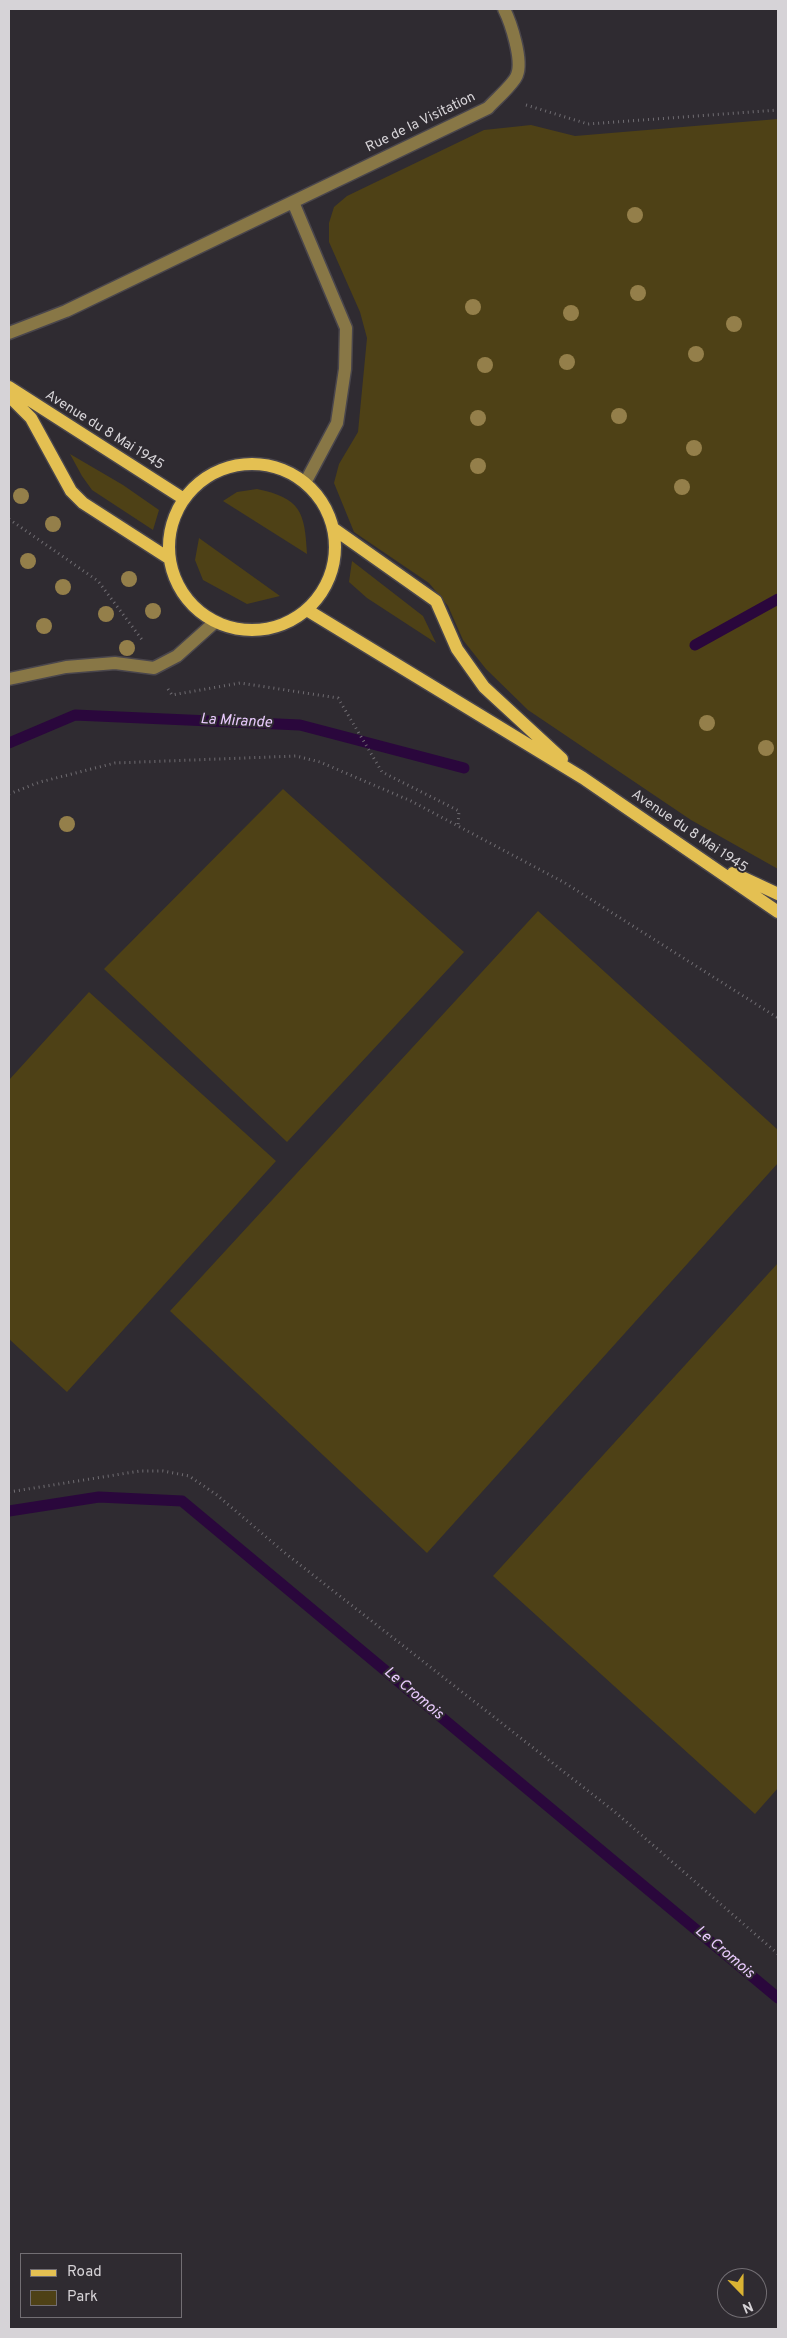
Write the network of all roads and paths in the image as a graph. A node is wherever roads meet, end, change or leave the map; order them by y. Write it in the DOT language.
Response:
graph roads {
  1 [pos="504,9"];
  2 [pos="499,97"];
  3 [pos="778,110"];
  4 [pos="292,202"];
  5 [pos="9,333"];
  6 [pos="9,388"];
  7 [pos="9,396"];
  8 [pos="305,482"];
  9 [pos="184,499"];
  10 [pos="9,519"];
  11 [pos="334,529"];
  12 [pos="170,559"];
  13 [pos="307,610"];
  14 [pos="215,622"];
  15 [pos="154,668"];
  16 [pos="9,679"];
  17 [pos="582,778"];
  18 [pos="9,794"];
  19 [pos="458,826"];
  20 [pos="702,858"];
  21 [pos="778,894"];
  22 [pos="778,912"];
  23 [pos="778,1018"];
  24 [pos="9,1492"];
  25 [pos="778,1954"];
  1 -- 2 [label="street, Rue de la Visitation"];
  2 -- 3 [label="path"];
  2 -- 4 [label="street, Rue de la Visitation"];
  4 -- 5 [label="street, Rue de la Visitation"];
  4 -- 8 [label="street"];
  6 -- 9 [label="main road, Avenue du 8 Mai 1945"];
  7 -- 12 [label="main road"];
  8 -- 9 [label="main road"];
  8 -- 11 [label="main road"];
  9 -- 12 [label="main road"];
  10 -- 15 [label="path"];
  11 -- 13 [label="main road"];
  11 -- 17 [label="main road"];
  12 -- 14 [label="main road"];
  13 -- 14 [label="main road"];
  13 -- 17 [label="main road"];
  14 -- 15 [label="street"];
  15 -- 16 [label="street"];
  15 -- 19 [label="path"];
  17 -- 20 [label="main road, Avenue du 8 Mai 1945"];
  18 -- 19 [label="path"];
  19 -- 23 [label="path"];
  20 -- 21 [label="main road"];
  20 -- 22 [label="main road, Avenue du 8 Mai 1945"];
  24 -- 25 [label="path"];
}
